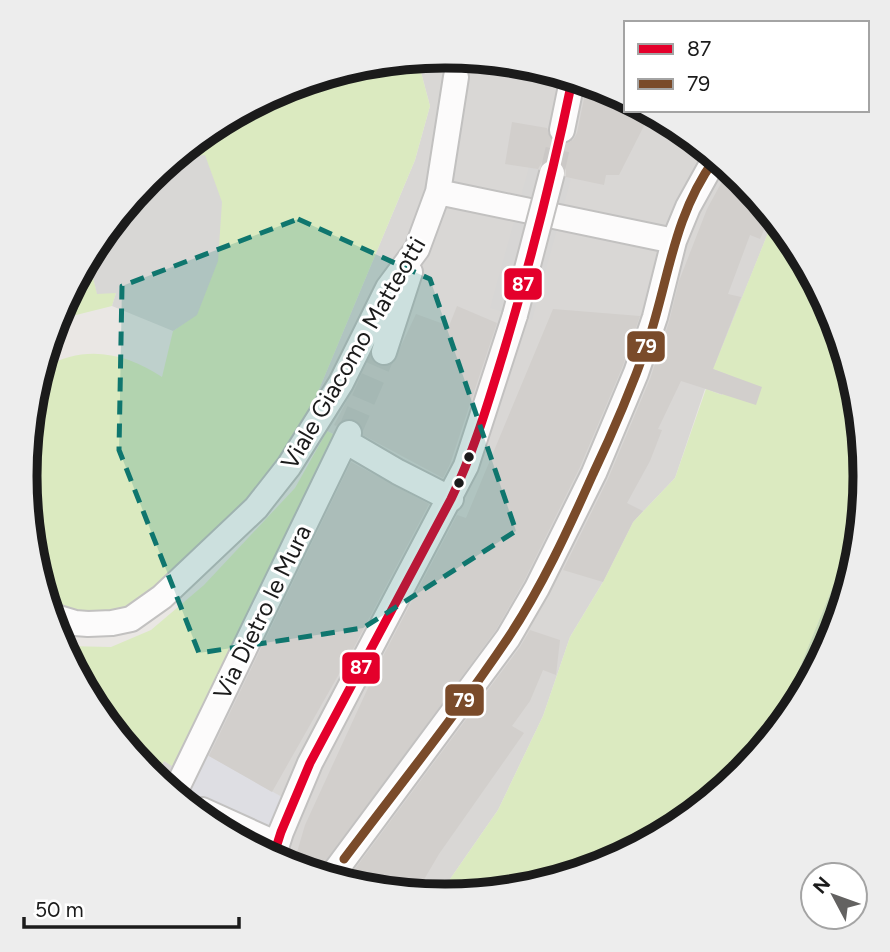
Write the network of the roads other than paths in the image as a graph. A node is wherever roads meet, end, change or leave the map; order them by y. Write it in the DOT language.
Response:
graph roads {
  1 [pos="456,77"];
  2 [pos="571,88"];
  3 [pos="562,130"];
  4 [pos="711,166"];
  5 [pos="552,173"];
  6 [pos="438,192"];
  7 [pos="674,242"];
  8 [pos="417,248"];
  9 [pos="384,352"];
  10 [pos="451,499"];
  11 [pos="63,619"];
  12 [pos="178,785"];
  13 [pos="276,847"];
  14 [pos="337,869"];
  1 -- 6 [label="street, Viale Giacomo Matteotti"];
  2 -- 3 [label="street"];
  4 -- 7 [label="street"];
  5 -- 10 [label="street, bridge"];
  6 -- 7 [label="street"];
  6 -- 8 [label="street, Viale Giacomo Matteotti"];
  7 -- 14 [label="street"];
  8 -- 9 [label="street"];
  8 -- 11 [label="street, Viale Giacomo Matteotti"];
  10 -- 12 [label="street, Via Dietro le Mura"];
  10 -- 13 [label="street"];
}
